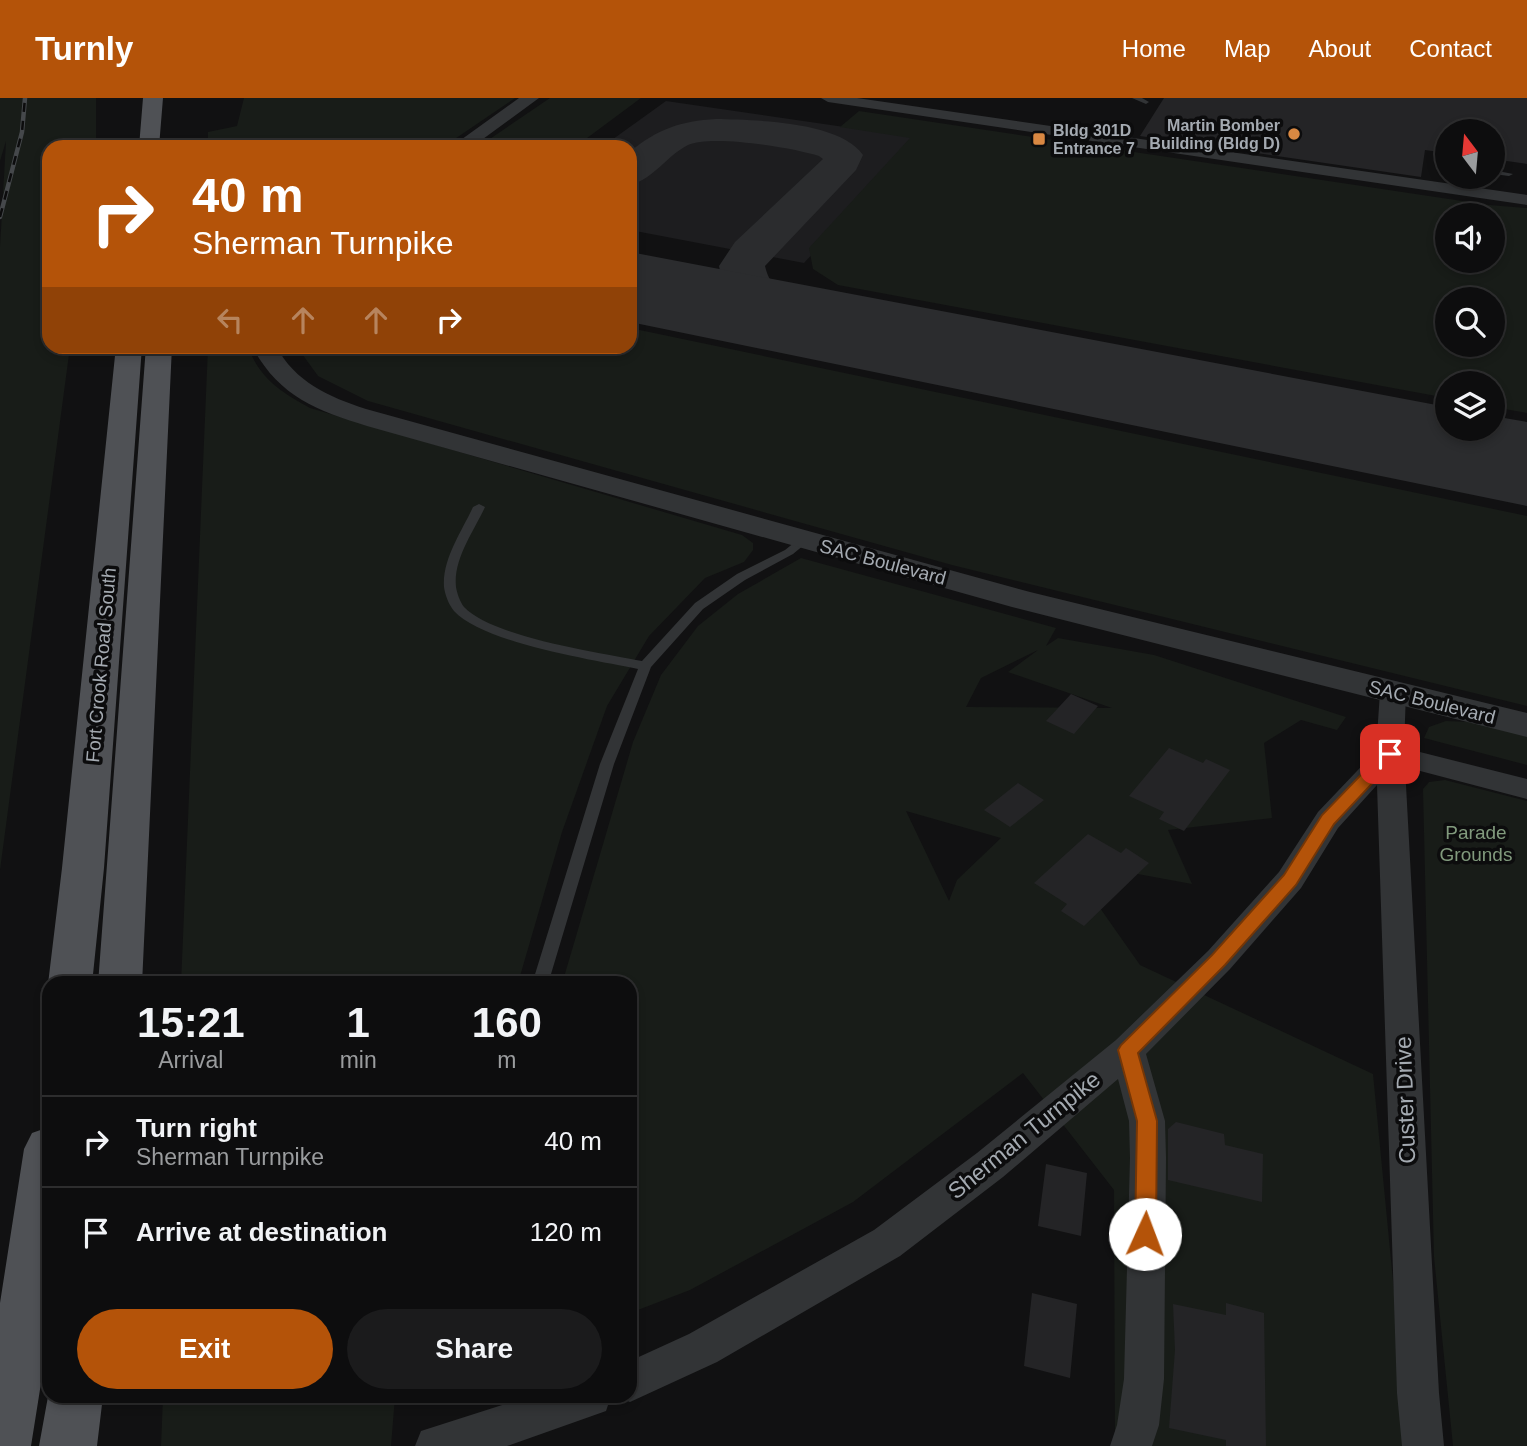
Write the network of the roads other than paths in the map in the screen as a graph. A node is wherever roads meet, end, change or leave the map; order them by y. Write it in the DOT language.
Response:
graph roads {
  1 [pos="153,98"];
  2 [pos="530,98"];
  3 [pos="828,98"];
  4 [pos="1135,98"];
  5 [pos="1146,102"];
  6 [pos="150,140"];
  7 [pos="470,140"];
  8 [pos="1505,174"];
  9 [pos="1509,174"];
  10 [pos="1435,180"];
  11 [pos="1482,189"];
  12 [pos="1527,200"];
  13 [pos="127,354"];
  14 [pos="159,354"];
  15 [pos="268,354"];
  16 [pos="479,507"];
  17 [pos="804,540"];
  18 [pos="645,666"];
  19 [pos="1393,692"];
  20 [pos="1527,725"];
  21 [pos="1390,754"];
  22 [pos="1527,789"];
  23 [pos="70,976"];
  24 [pos="120,976"];
  25 [pos="542,976"];
  26 [pos="1128,1050"];
  27 [pos="42,1202"];
  28 [pos="637,1379"];
  29 [pos="74,1403"];
  30 [pos="571,1403"];
  31 [pos="2,1446"];
  32 [pos="68,1446"];
  33 [pos="436,1446"];
  34 [pos="1131,1446"];
  35 [pos="1423,1446"];
  1 -- 6 [label="main road"];
  2 -- 7 [label="street"];
  3 -- 10 [label="street"];
  4 -- 5 [label="lane"];
  8 -- 9 [label="lane"];
  11 -- 12 [label="street"];
  13 -- 23 [label="main road, Fort Crook Road South"];
  14 -- 24 [label="main road, Fort Crook Road South"];
  15 -- 17 [label="street, SAC Boulevard"];
  16 -- 18 [label="lane"];
  17 -- 18 [label="lane"];
  17 -- 19 [label="street, SAC Boulevard"];
  18 -- 25 [label="lane"];
  19 -- 20 [label="street, SAC Boulevard"];
  19 -- 21 [label="street"];
  21 -- 22 [label="street"];
  21 -- 26 [label="street, Sherman Turnpike"];
  21 -- 35 [label="street, Custer Drive"];
  26 -- 28 [label="street, Sherman Turnpike"];
  26 -- 34 [label="street"];
  27 -- 31 [label="main road"];
  29 -- 32 [label="main road"];
  30 -- 33 [label="street"];
}
